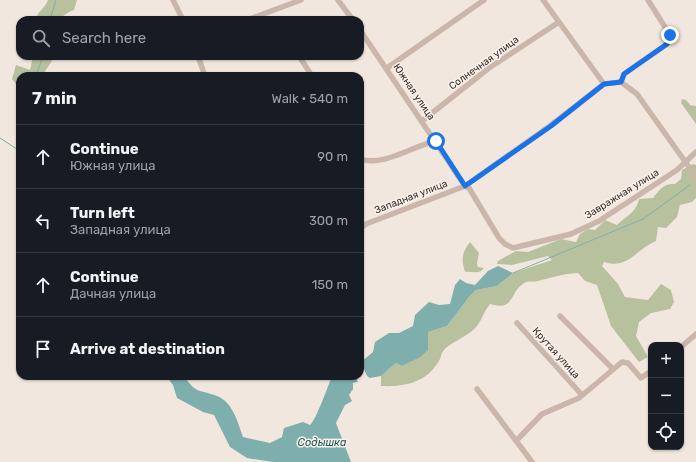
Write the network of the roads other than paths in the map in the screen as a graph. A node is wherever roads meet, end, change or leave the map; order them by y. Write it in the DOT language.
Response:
graph roads {
  1 [pos="173,0"];
  2 [pos="301,0"];
  3 [pos="338,0"];
  4 [pos="484,0"];
  5 [pos="543,0"];
  6 [pos="648,0"];
  7 [pos="181,16"];
  8 [pos="258,16"];
  9 [pos="350,16"];
  10 [pos="559,22"];
  11 [pos="364,36"];
  12 [pos="199,60"];
  13 [pos="302,60"];
  14 [pos="387,68"];
  15 [pos="204,72"];
  16 [pos="309,72"];
  17 [pos="621,82"];
  18 [pos="604,84"];
  19 [pos="422,121"];
  20 [pos="436,141"];
  21 [pos="696,152"];
  22 [pos="364,160"];
  23 [pos="685,164"];
  24 [pos="696,177"];
  25 [pos="465,186"];
  26 [pos="364,226"];
  27 [pos="560,316"];
  28 [pos="517,323"];
  29 [pos="696,334"];
  30 [pos="684,344"];
  31 [pos="613,369"];
  32 [pos="648,373"];
  33 [pos="477,389"];
  34 [pos="582,395"];
  35 [pos="516,441"];
  36 [pos="532,462"];
  1 -- 7 [label="street"];
  2 -- 8 [label="street"];
  3 -- 9 [label="street"];
  4 -- 14 [label="street"];
  5 -- 10 [label="street"];
  6 -- 17 [label="street"];
  10 -- 18 [label="street"];
  10 -- 19 [label="street, Солнечная улица"];
  11 -- 14 [label="street, Южная улица"];
  12 -- 15 [label="street"];
  13 -- 16 [label="street"];
  14 -- 19 [label="street, Южная улица"];
  17 -- 18 [label="street"];
  17 -- 23 [label="street"];
  18 -- 25 [label="street, Западная улица"];
  19 -- 20 [label="street, Южная улица"];
  20 -- 22 [label="street"];
  20 -- 25 [label="street, Южная улица"];
  21 -- 23 [label="street, Завражная улица"];
  23 -- 24 [label="street"];
  23 -- 25 [label="street, Завражная улица"];
  25 -- 26 [label="street, Западная улица"];
  27 -- 31 [label="street"];
  28 -- 34 [label="street, Крутая улица"];
  29 -- 30 [label="street"];
  31 -- 32 [label="street"];
  31 -- 34 [label="street"];
  33 -- 35 [label="street"];
  34 -- 35 [label="street"];
  35 -- 36 [label="street"];
}
